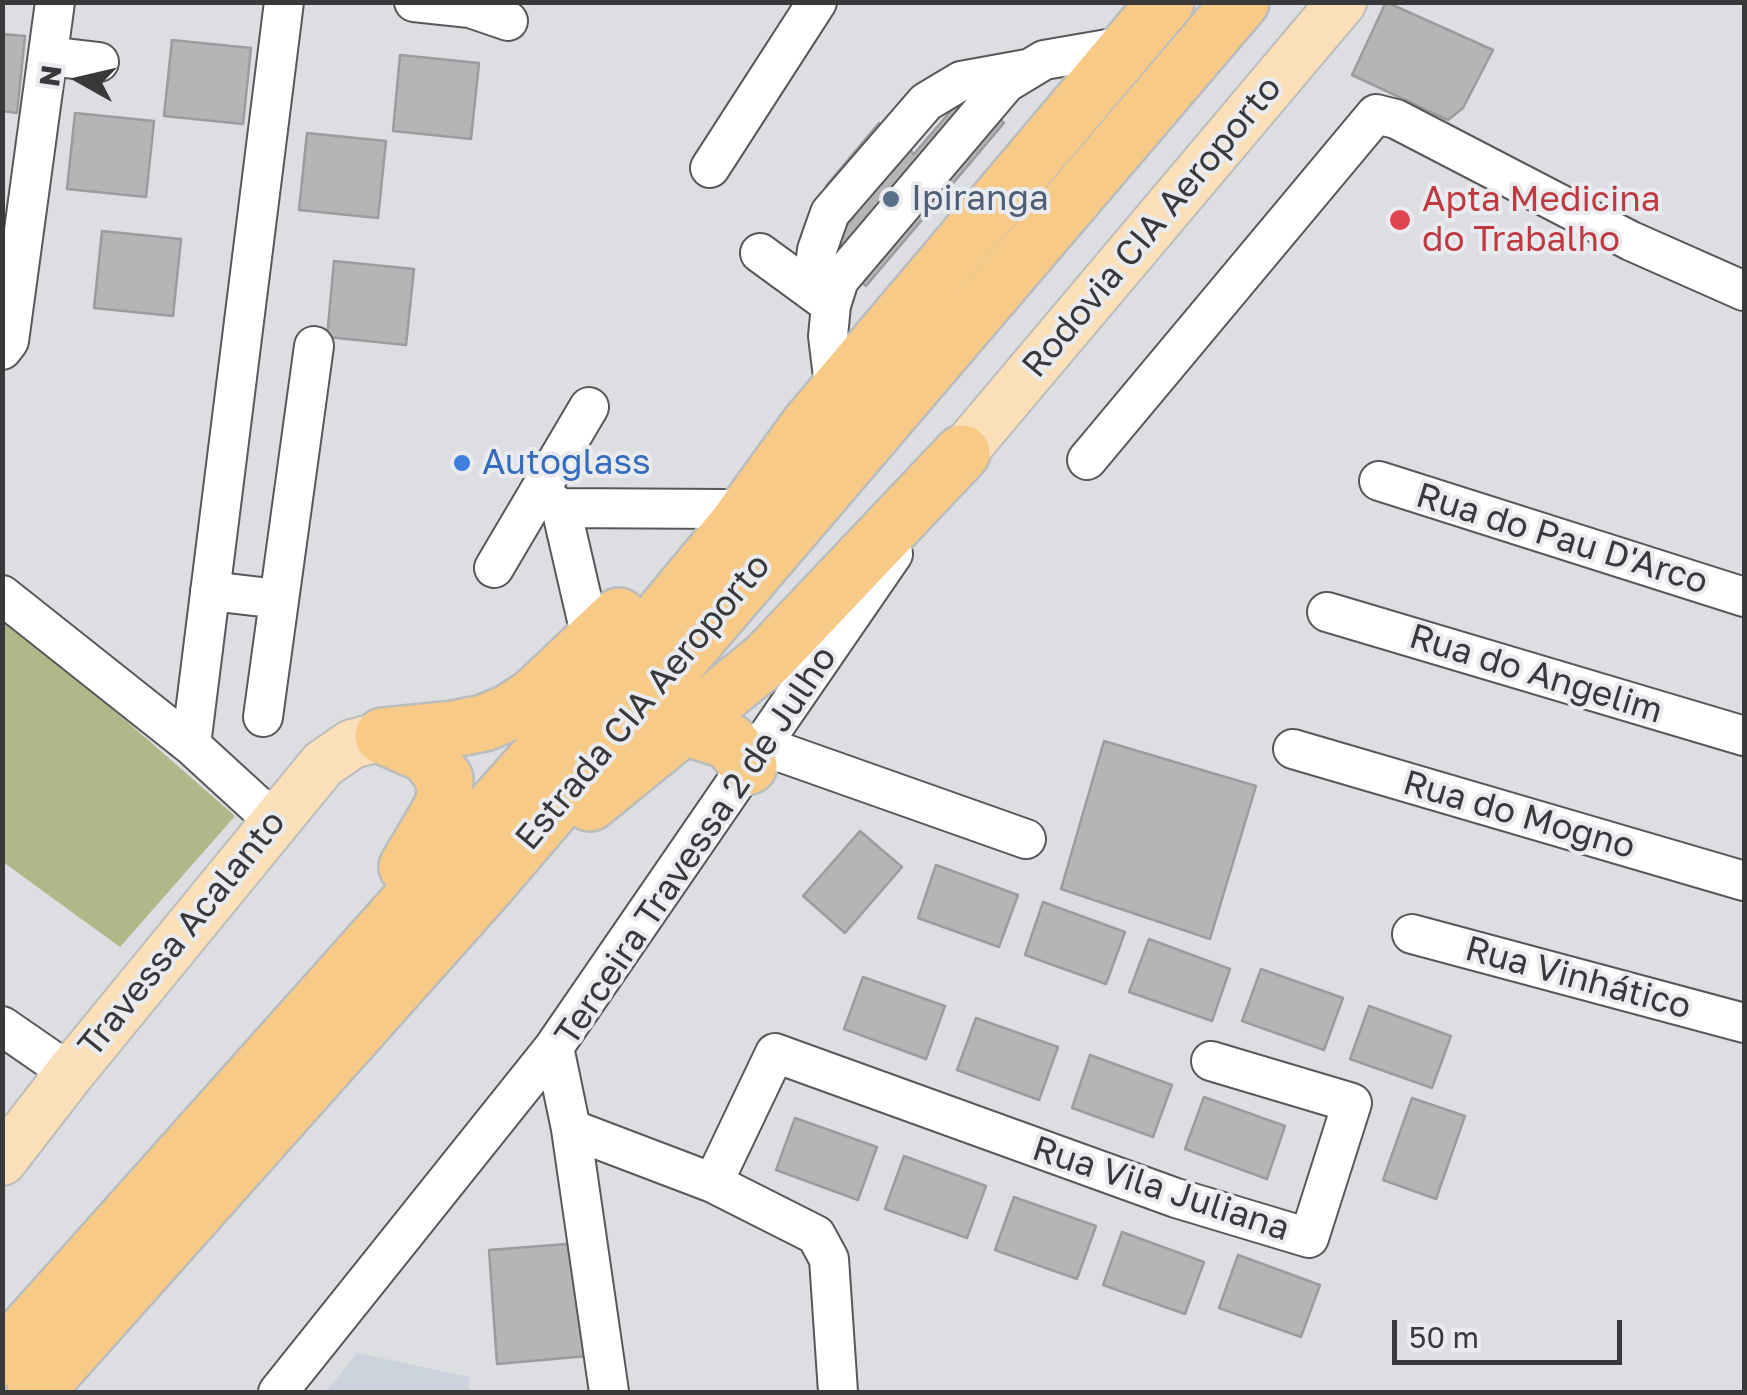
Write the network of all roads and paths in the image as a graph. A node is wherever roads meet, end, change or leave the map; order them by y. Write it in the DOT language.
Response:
graph roads {
  1 [pos="55,2"];
  2 [pos="284,2"];
  3 [pos="414,2"];
  4 [pos="817,2"];
  5 [pos="1240,2"];
  6 [pos="1272,2"];
  7 [pos="1342,2"];
  8 [pos="471,5"];
  9 [pos="508,20"];
  10 [pos="1134,21"];
  11 [pos="48,56"];
  12 [pos="99,62"];
  13 [pos="1030,69"];
  14 [pos="1144,116"];
  15 [pos="710,168"];
  16 [pos="760,253"];
  17 [pos="1744,291"];
  18 [pos="822,298"];
  19 [pos="314,346"];
  20 [pos="2,350"];
  21 [pos="589,407"];
  22 [pos="821,410"];
  23 [pos="962,453"];
  24 [pos="1087,460"];
  25 [pos="1379,482"];
  26 [pos="550,501"];
  27 [pos="725,509"];
  28 [pos="494,568"];
  29 [pos="210,591"];
  30 [pos="2,595"];
  31 [pos="1744,596"];
  32 [pos="279,599"];
  33 [pos="1327,612"];
  34 [pos="592,642"];
  35 [pos="263,716"];
  36 [pos="684,727"];
  37 [pos="383,736"];
  38 [pos="1744,736"];
  39 [pos="191,745"];
  40 [pos="1293,750"];
  41 [pos="756,756"];
  42 [pos="274,821"];
  43 [pos="1026,839"];
  44 [pos="1744,881"];
  45 [pos="487,885"];
  46 [pos="1412,934"];
  47 [pos="1744,1023"];
  48 [pos="2,1026"];
  49 [pos="554,1047"];
  50 [pos="1211,1061"];
  51 [pos="70,1073"];
  52 [pos="570,1129"];
  53 [pos="2,1161"];
  54 [pos="713,1182"];
  55 [pos="118,1227"];
  56 [pos="2,1358"];
  57 [pos="35,1392"];
  58 [pos="278,1392"];
  59 [pos="609,1392"];
  60 [pos="838,1392"];
  1 -- 11 [label="street"];
  2 -- 29 [label="street"];
  3 -- 8 [label="street"];
  4 -- 15 [label="street"];
  5 -- 14 [label="highway, Estrada CIA Aeroporto"];
  6 -- 14 [label="street"];
  7 -- 23 [label="main road, Rodovia CIA Aeroporto"];
  8 -- 9 [label="street"];
  10 -- 13 [label="street"];
  10 -- 22 [label="highway, Estrada CIA Aeroporto"];
  11 -- 12 [label="street"];
  11 -- 20 [label="street"];
  13 -- 18 [label="street"];
  13 -- 18 [label="street"];
  14 -- 45 [label="highway, Estrada CIA Aeroporto"];
  16 -- 18 [label="street"];
  17 -- 24 [label="street"];
  18 -- 22 [label="street"];
  19 -- 32 [label="street"];
  21 -- 26 [label="street"];
  22 -- 27 [label="highway"];
  22 -- 55 [label="highway, Estrada CIA Aeroporto"];
  23 -- 36 [label="highway"];
  23 -- 41 [label="street, Terceira Travessa 2 de Julho"];
  25 -- 31 [label="street, Rua do Pau D'Arco"];
  26 -- 27 [label="street"];
  26 -- 28 [label="street"];
  26 -- 34 [label="street"];
  27 -- 34 [label="highway"];
  29 -- 32 [label="street"];
  29 -- 39 [label="street"];
  30 -- 39 [label="street, Travessa Acalanto"];
  32 -- 35 [label="street"];
  33 -- 38 [label="street, Rua do Angelim"];
  34 -- 37 [label="highway"];
  36 -- 41 [label="highway"];
  36 -- 45 [label="highway"];
  37 -- 42 [label="main road, Travessa Acalanto"];
  37 -- 55 [label="highway"];
  39 -- 42 [label="street, Travessa Acalanto"];
  40 -- 44 [label="street, Rua do Mogno"];
  41 -- 43 [label="street"];
  41 -- 49 [label="street, Terceira Travessa 2 de Julho"];
  42 -- 51 [label="main road, Travessa Acalanto"];
  45 -- 57 [label="highway, Estrada CIA Aeroporto"];
  46 -- 47 [label="street, Rua Vinhático"];
  48 -- 51 [label="street"];
  49 -- 52 [label="street, Terceira Travessa 2 de Julho"];
  49 -- 58 [label="street"];
  50 -- 54 [label="street, Rua Vila Juliana"];
  51 -- 53 [label="main road, Travessa Acalanto"];
  52 -- 54 [label="street"];
  52 -- 59 [label="street, Terceira Travessa 2 de Julho"];
  54 -- 60 [label="street"];
  55 -- 56 [label="highway, Estrada CIA Aeroporto"];
}
